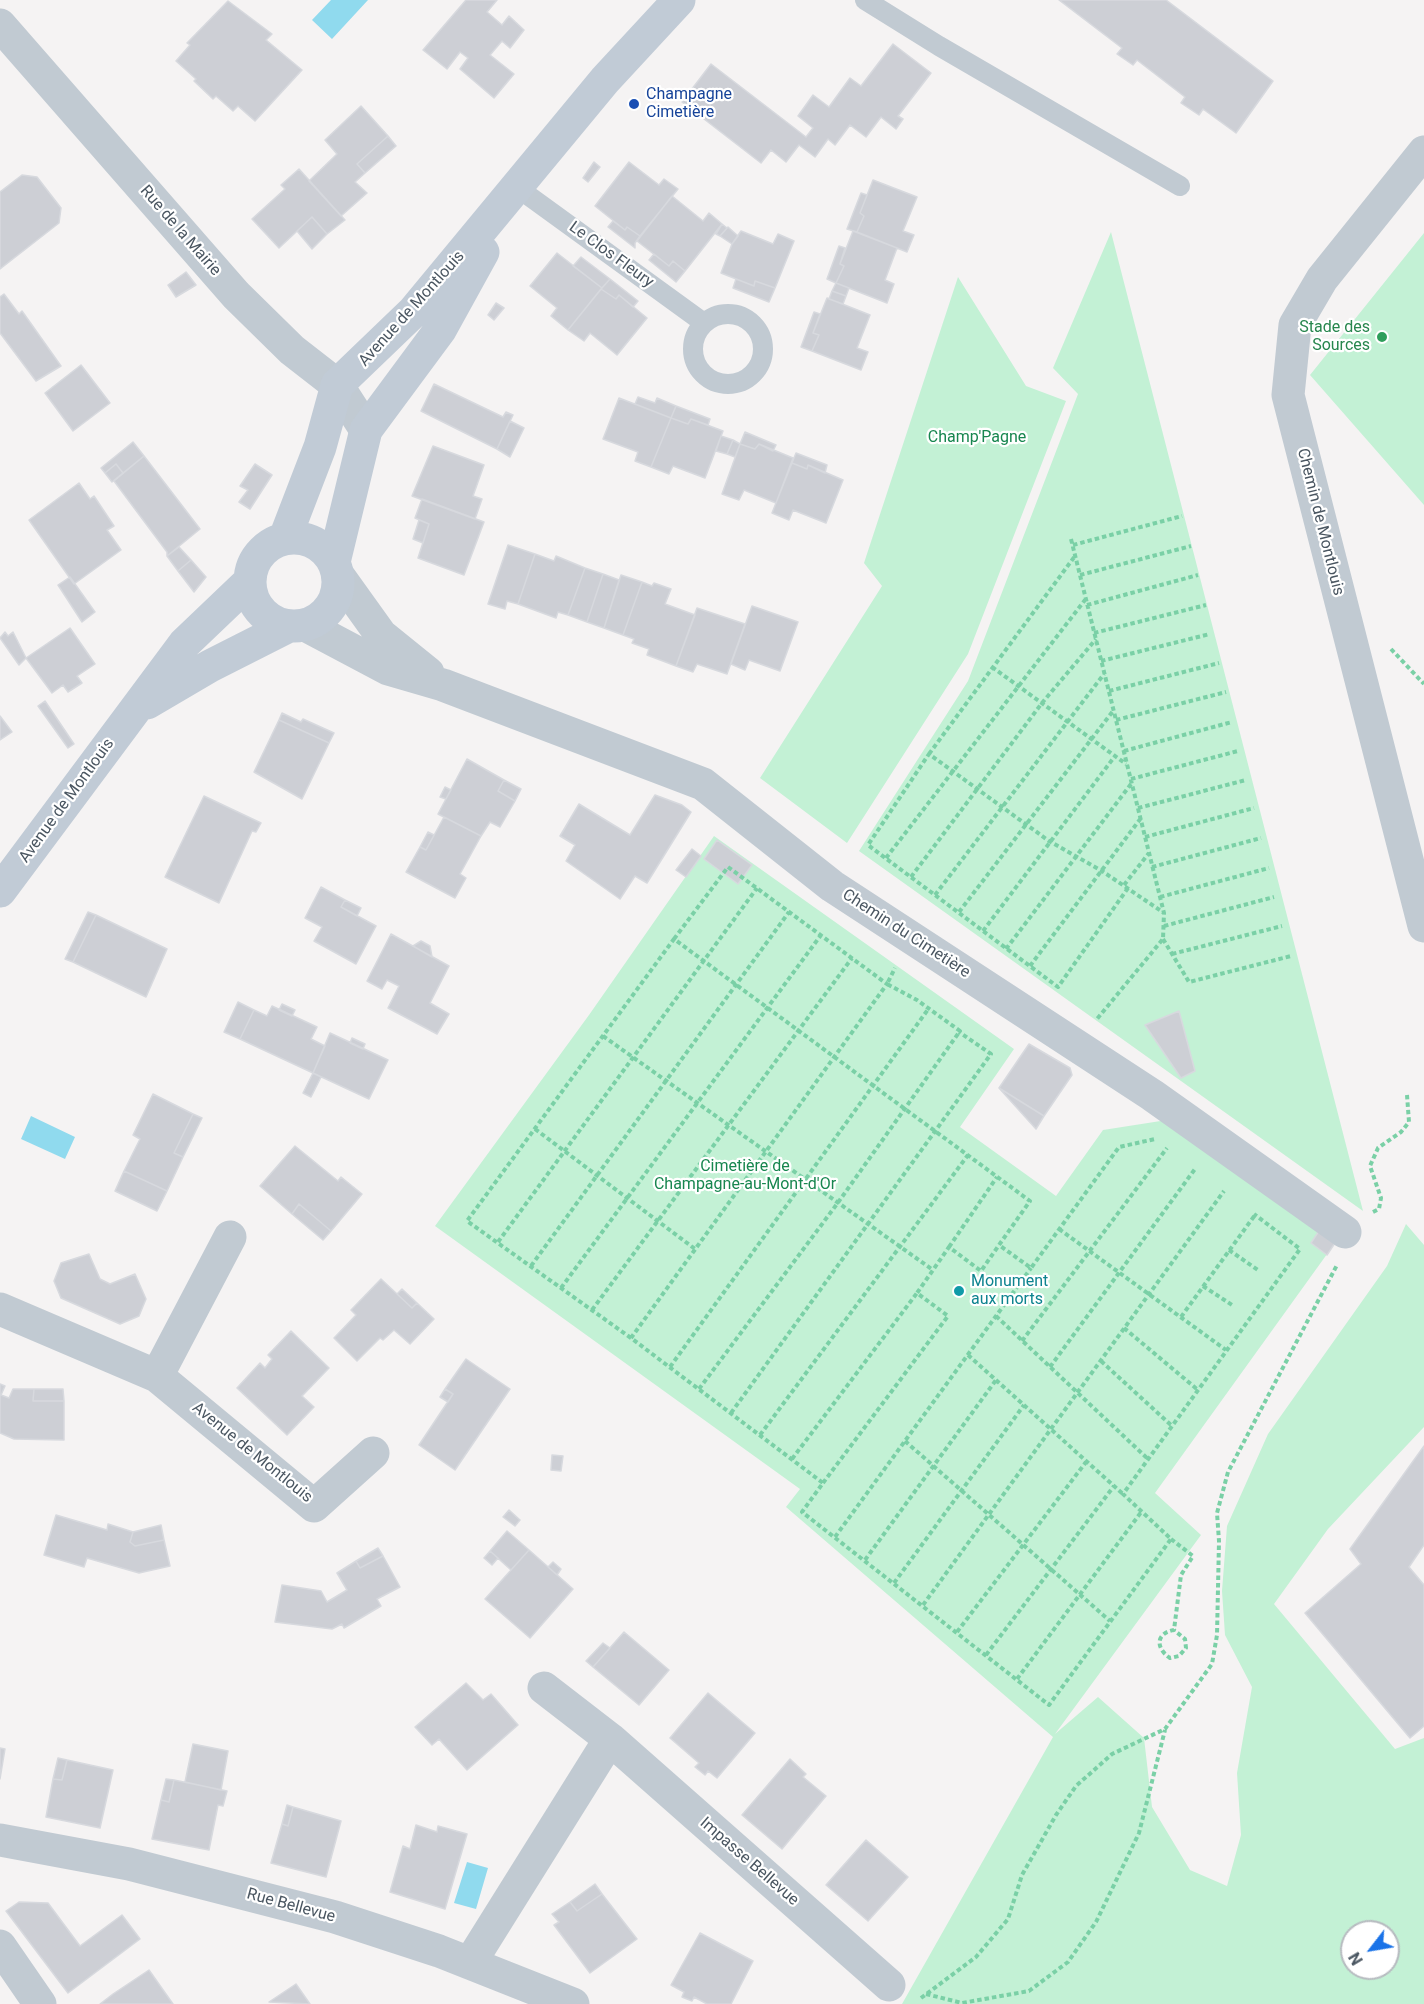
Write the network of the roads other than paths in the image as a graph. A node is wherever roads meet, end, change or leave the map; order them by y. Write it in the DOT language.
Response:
graph roads {
  1 [pos="679,0"];
  2 [pos="865,0"];
  3 [pos="0,25"];
  4 [pos="1424,152"];
  5 [pos="1180,186"];
  6 [pos="518,188"];
  7 [pos="704,323"];
  8 [pos="337,385"];
  9 [pos="366,430"];
  10 [pos="285,538"];
  11 [pos="336,568"];
  12 [pos="250,581"];
  13 [pos="297,626"];
  14 [pos="443,686"];
  15 [pos="133,711"];
  16 [pos="0,891"];
  17 [pos="1424,927"];
  18 [pos="1345,1232"];
  19 [pos="230,1237"];
  20 [pos="0,1309"];
  21 [pos="157,1376"];
  22 [pos="373,1453"];
  23 [pos="544,1688"];
  24 [pos="610,1739"];
  25 [pos="0,1840"];
  26 [pos="0,1946"];
  27 [pos="470,1964"];
  28 [pos="889,1985"];
  29 [pos="40,2004"];
  30 [pos="573,2004"];
  1 -- 6 [label="street, Avenue de Montlouis"];
  2 -- 5 [label="lane"];
  3 -- 8 [label="street, Rue de la Mairie"];
  4 -- 17 [label="street, Chemin de Montlouis"];
  6 -- 7 [label="lane, Le Clos Fleury"];
  6 -- 8 [label="street, Avenue de Montlouis"];
  6 -- 9 [label="street, Avenue de Montlouis"];
  8 -- 9 [label="street, Rue de la Mairie"];
  8 -- 10 [label="street"];
  9 -- 11 [label="street, Avenue de Montlouis"];
  10 -- 11 [label="street"];
  10 -- 12 [label="street"];
  11 -- 13 [label="street"];
  11 -- 14 [label="street, Chemin du Cimetière"];
  12 -- 13 [label="street"];
  12 -- 15 [label="street, Avenue de Montlouis"];
  13 -- 14 [label="street, Chemin du Cimetière"];
  13 -- 15 [label="street, Avenue de Montlouis"];
  14 -- 18 [label="street, Chemin du Cimetière"];
  15 -- 16 [label="street, Avenue de Montlouis"];
  19 -- 21 [label="street"];
  20 -- 21 [label="street, Avenue de Montlouis"];
  21 -- 22 [label="street, Avenue de Montlouis"];
  23 -- 24 [label="street, Impasse Bellevue"];
  24 -- 27 [label="street"];
  24 -- 28 [label="street, Impasse Bellevue"];
  25 -- 27 [label="street, Rue Bellevue"];
  26 -- 29 [label="street"];
  27 -- 30 [label="street, Rue Bellevue"];
}
